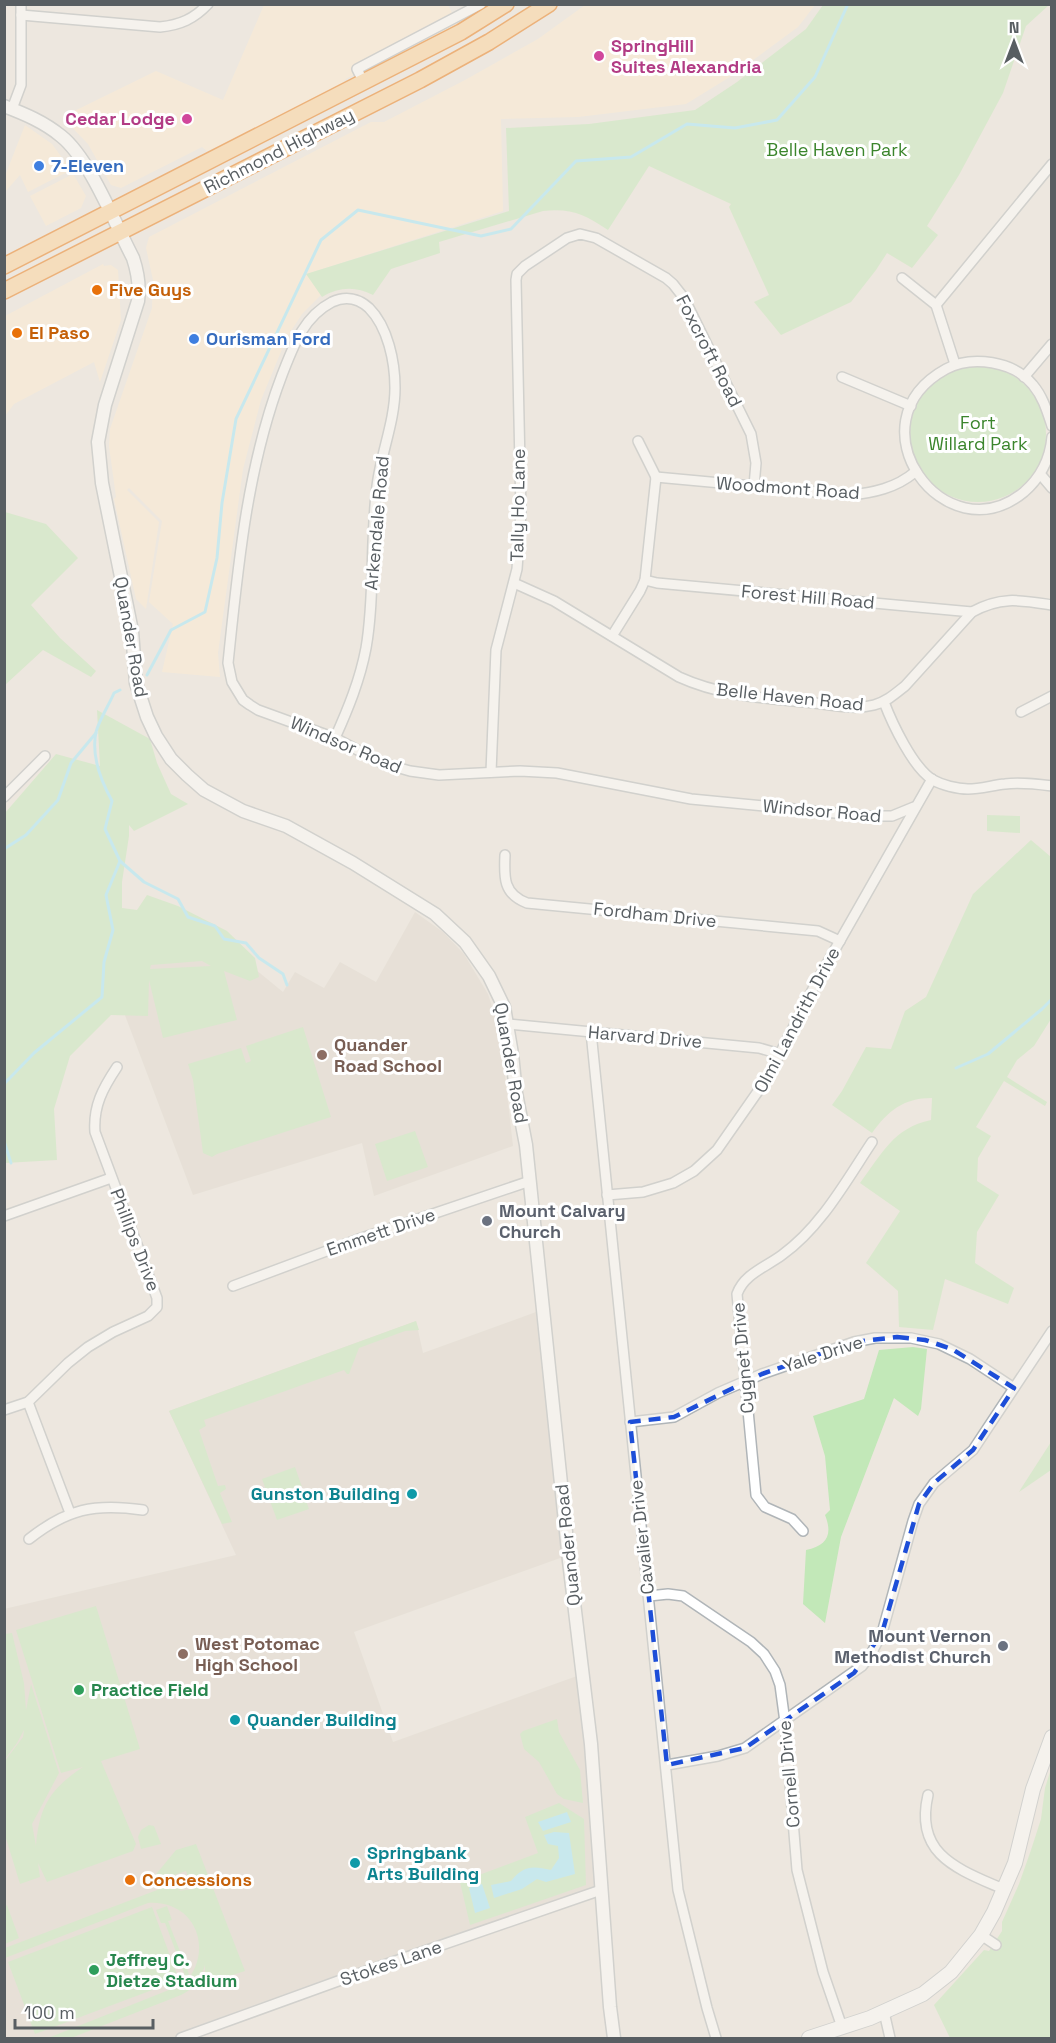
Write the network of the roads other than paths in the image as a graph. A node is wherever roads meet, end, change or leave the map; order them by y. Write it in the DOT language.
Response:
graph roads {
  1 [pos="21,4"];
  2 [pos="208,4"];
  3 [pos="481,4"];
  4 [pos="506,4"];
  5 [pos="549,4"];
  6 [pos="21,15"];
  7 [pos="363,81"];
  8 [pos="8,107"];
  9 [pos="1052,164"];
  10 [pos="109,211"];
  11 [pos="119,231"];
  12 [pos="548,250"];
  13 [pos="4,266"];
  14 [pos="902,278"];
  15 [pos="4,291"];
  16 [pos="936,305"];
  17 [pos="370,309"];
  18 [pos="1052,344"];
  19 [pos="955,364"];
  20 [pos="842,377"];
  21 [pos="1024,377"];
  22 [pos="910,406"];
  23 [pos="1052,426"];
  24 [pos="1052,437"];
  25 [pos="638,441"];
  26 [pos="915,472"];
  27 [pos="1041,475"];
  28 [pos="656,477"];
  29 [pos="754,486"];
  30 [pos="1052,488"];
  31 [pos="645,580"];
  32 [pos="514,583"];
  33 [pos="1052,605"];
  34 [pos="972,612"];
  35 [pos="612,636"];
  36 [pos="1052,696"];
  37 [pos="884,702"];
  38 [pos="1021,712"];
  39 [pos="335,738"];
  40 [pos="45,756"];
  41 [pos="491,772"];
  42 [pos="932,779"];
  43 [pos="1052,786"];
  44 [pos="4,797"];
  45 [pos="914,807"];
  46 [pos="505,855"];
  47 [pos="840,940"];
  48 [pos="508,1024"];
  49 [pos="591,1032"];
  50 [pos="780,1054"];
  51 [pos="117,1067"];
  52 [pos="873,1142"];
  53 [pos="111,1178"];
  54 [pos="530,1181"];
  55 [pos="607,1195"];
  56 [pos="4,1216"];
  57 [pos="233,1286"];
  58 [pos="1052,1331"];
  59 [pos="744,1382"];
  60 [pos="1014,1388"];
  61 [pos="28,1402"];
  62 [pos="4,1410"];
  63 [pos="630,1422"];
  64 [pos="142,1510"];
  65 [pos="70,1513"];
  66 [pos="803,1531"];
  67 [pos="29,1539"];
  68 [pos="648,1596"];
  69 [pos="785,1722"];
  70 [pos="1052,1737"];
  71 [pos="667,1765"];
  72 [pos="928,1795"];
  73 [pos="1003,1889"];
  74 [pos="601,1890"];
  75 [pos="981,1935"];
  76 [pos="996,1945"];
  77 [pos="884,2012"];
  78 [pos="842,2027"];
  79 [pos="182,2038"];
  80 [pos="614,2038"];
  81 [pos="716,2038"];
  82 [pos="809,2038"];
  83 [pos="890,2038"];
  1 -- 6 [label="street"];
  2 -- 6 [label="street"];
  3 -- 7 [label="street"];
  4 -- 7 [label="highway, Richmond Highway"];
  5 -- 11 [label="highway, Richmond Highway"];
  6 -- 8 [label="street"];
  7 -- 10 [label="highway, Richmond Highway"];
  8 -- 10 [label="street, Quander Road"];
  9 -- 16 [label="street"];
  10 -- 11 [label="street, Quander Road"];
  10 -- 13 [label="highway, Richmond Highway"];
  11 -- 15 [label="highway, Richmond Highway"];
  11 -- 48 [label="street, Quander Road"];
  12 -- 29 [label="street, Foxcroft Road"];
  12 -- 32 [label="street, Tally Ho Lane"];
  14 -- 16 [label="street"];
  16 -- 19 [label="street"];
  17 -- 39 [label="street, Arkendale Road"];
  17 -- 39 [label="street, Windsor Road"];
  18 -- 21 [label="street"];
  19 -- 21 [label="street"];
  19 -- 22 [label="street"];
  20 -- 22 [label="street"];
  21 -- 23 [label="street"];
  22 -- 26 [label="street"];
  24 -- 27 [label="street"];
  25 -- 28 [label="street"];
  26 -- 27 [label="street"];
  26 -- 29 [label="street, Woodmont Road"];
  27 -- 30 [label="street"];
  28 -- 29 [label="street, Woodmont Road"];
  28 -- 31 [label="street"];
  31 -- 34 [label="street, Forest Hill Road"];
  31 -- 35 [label="street"];
  32 -- 35 [label="street, Belle Haven Road"];
  32 -- 41 [label="street, Tally Ho Lane"];
  33 -- 34 [label="street, Belle Haven Road"];
  34 -- 37 [label="street, Belle Haven Road"];
  35 -- 37 [label="street, Belle Haven Road"];
  36 -- 38 [label="street"];
  37 -- 42 [label="street"];
  39 -- 41 [label="street, Windsor Road"];
  40 -- 44 [label="street"];
  41 -- 45 [label="street, Windsor Road"];
  42 -- 43 [label="street"];
  42 -- 45 [label="street, Olmi Landrith Drive"];
  45 -- 47 [label="street, Olmi Landrith Drive"];
  46 -- 47 [label="street, Fordham Drive"];
  47 -- 50 [label="street, Olmi Landrith Drive"];
  48 -- 49 [label="street, Harvard Drive"];
  48 -- 54 [label="street, Quander Road"];
  49 -- 50 [label="street, Harvard Drive"];
  49 -- 55 [label="street, Cavalier Drive"];
  50 -- 55 [label="street, Olmi Landrith Drive"];
  51 -- 53 [label="street, Phillips Drive"];
  52 -- 59 [label="street, Cygnet Drive"];
  53 -- 56 [label="street"];
  53 -- 61 [label="street, Phillips Drive"];
  54 -- 57 [label="street, Emmett Drive"];
  54 -- 74 [label="street, Quander Road"];
  55 -- 63 [label="street, Cavalier Drive"];
  58 -- 60 [label="street"];
  59 -- 60 [label="street, Yale Drive"];
  59 -- 63 [label="street, Yale Drive"];
  59 -- 66 [label="street, Cygnet Drive"];
  60 -- 69 [label="street"];
  61 -- 62 [label="street, Phillips Drive"];
  61 -- 65 [label="street"];
  63 -- 68 [label="street, Cavalier Drive"];
  64 -- 65 [label="street"];
  65 -- 67 [label="street"];
  68 -- 69 [label="street, Cornell Drive"];
  68 -- 71 [label="street, Cavalier Drive"];
  69 -- 71 [label="street"];
  69 -- 78 [label="street, Cornell Drive"];
  70 -- 73 [label="main road"];
  71 -- 81 [label="street, Cavalier Drive"];
  72 -- 73 [label="street"];
  73 -- 75 [label="main road"];
  74 -- 79 [label="street, Stokes Lane"];
  74 -- 80 [label="street, Quander Road"];
  75 -- 76 [label="street"];
  75 -- 77 [label="main road"];
  77 -- 78 [label="main road"];
  77 -- 83 [label="street"];
  78 -- 82 [label="main road"];
}
